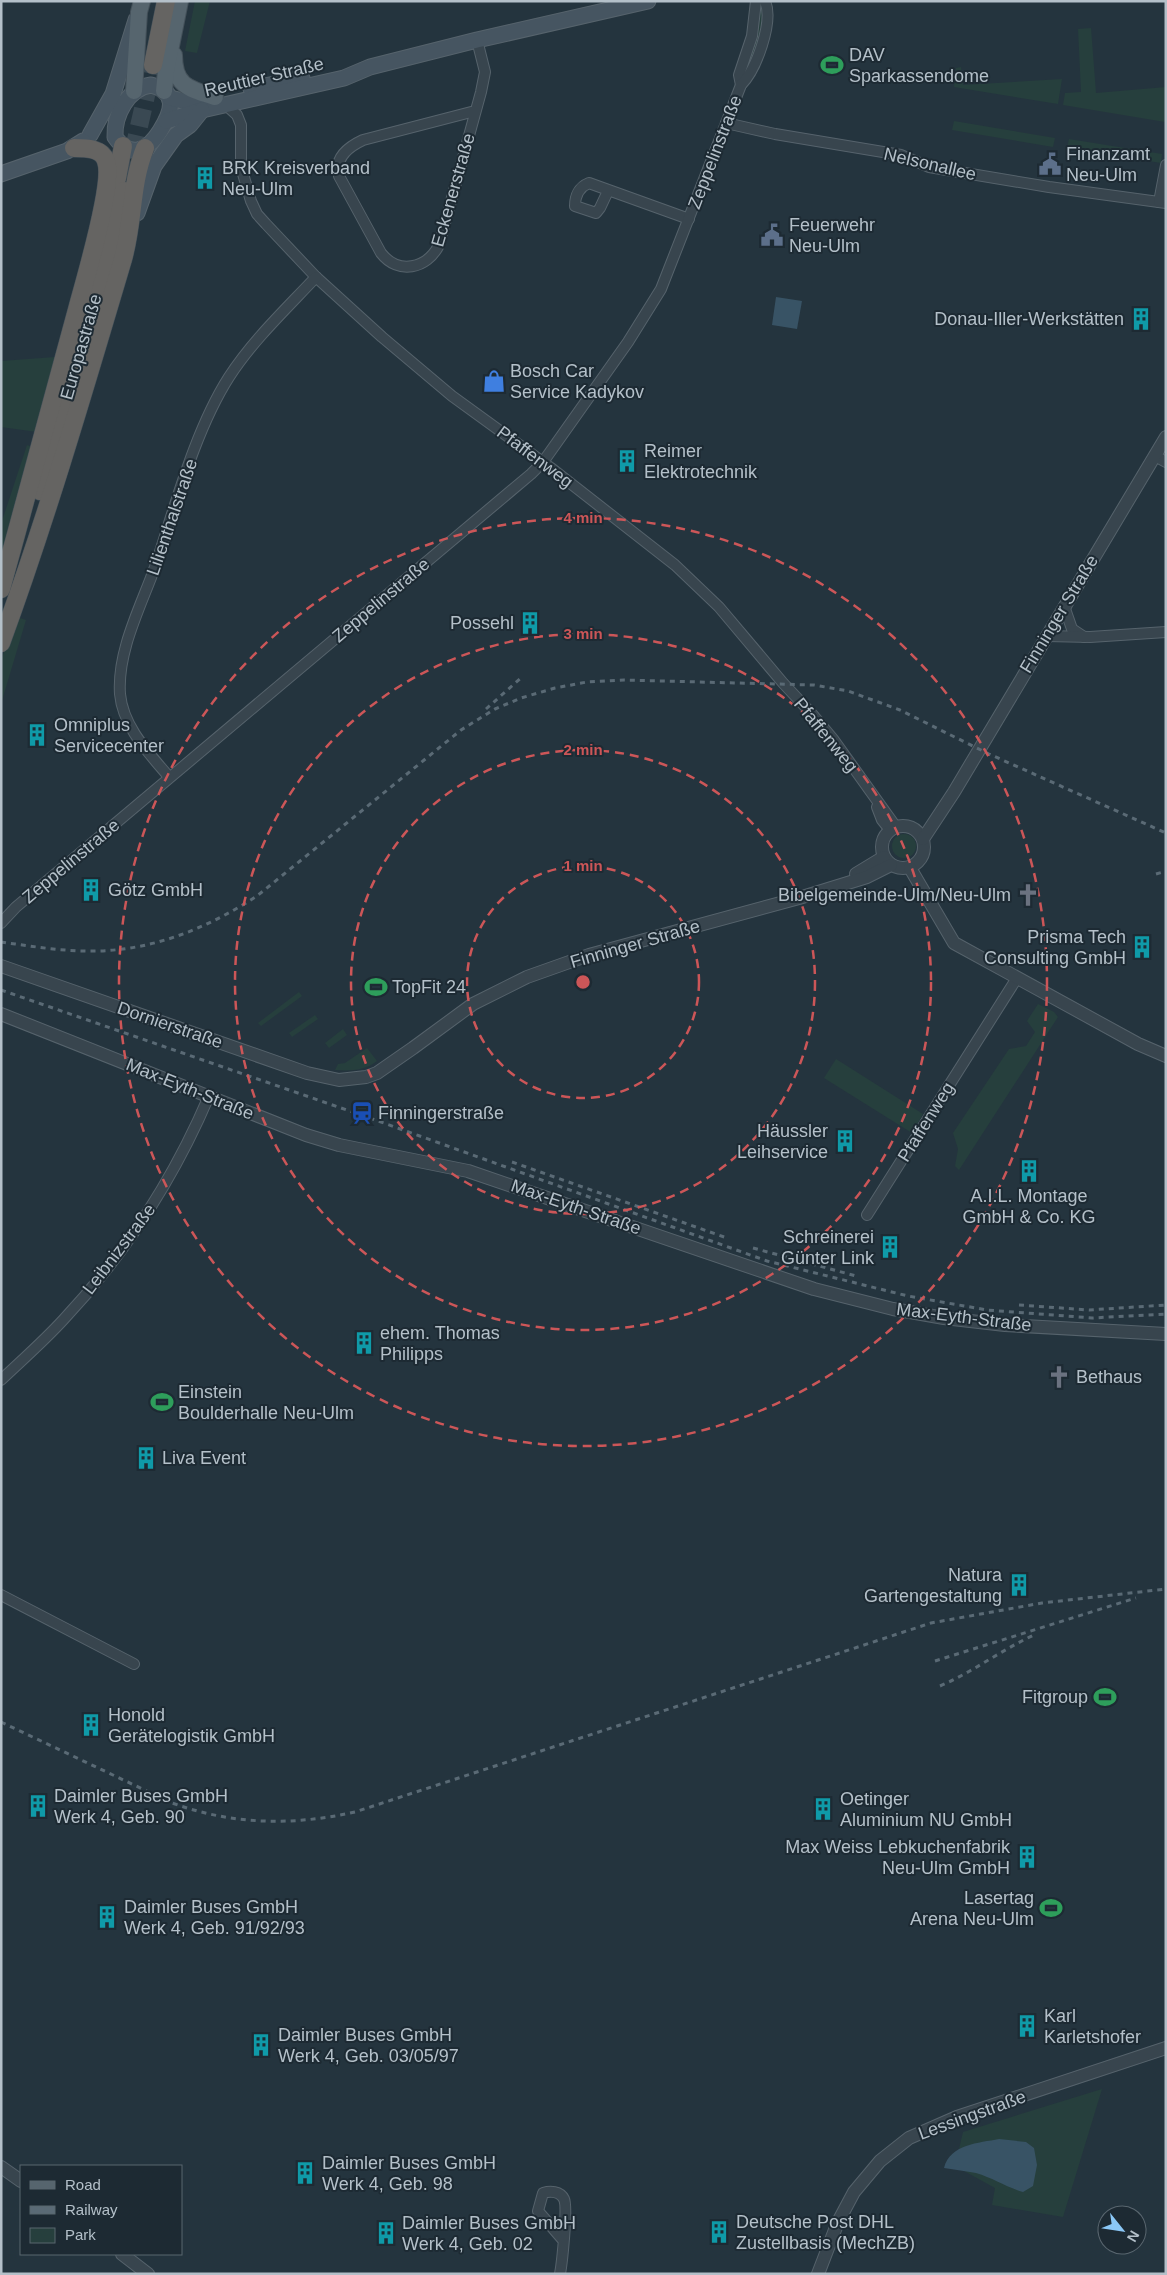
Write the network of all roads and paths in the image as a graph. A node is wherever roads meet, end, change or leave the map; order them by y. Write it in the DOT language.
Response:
graph roads {
  1 [pos="166,1"];
  2 [pos="180,1"];
  3 [pos="648,1"];
  4 [pos="756,1"];
  5 [pos="765,1"];
  6 [pos="141,7"];
  7 [pos="174,40"];
  8 [pos="477,40"];
  9 [pos="153,65"];
  10 [pos="741,85"];
  11 [pos="134,91"];
  12 [pos="167,95"];
  13 [pos="221,101"];
  14 [pos="202,110"];
  15 [pos="475,111"];
  16 [pos="116,120"];
  17 [pos="166,121"];
  18 [pos="726,123"];
  19 [pos="90,135"];
  20 [pos="119,142"];
  21 [pos="74,148"];
  22 [pos="145,148"];
  23 [pos="1166,165"];
  24 [pos="1,174"];
  25 [pos="127,179"];
  26 [pos="608,190"];
  27 [pos="1162,202"];
  28 [pos="101,214"];
  29 [pos="689,219"];
  30 [pos="128,240"];
  31 [pos="316,277"];
  32 [pos="1166,437"];
  33 [pos="1160,459"];
  34 [pos="542,462"];
  35 [pos="34,514"];
  36 [pos="1,589"];
  37 [pos="1,596"];
  38 [pos="1064,606"];
  39 [pos="1166,632"];
  40 [pos="1046,636"];
  41 [pos="1090,637"];
  42 [pos="1,641"];
  43 [pos="170,777"];
  44 [pos="893,829"];
  45 [pos="922,837"];
  46 [pos="888,861"];
  47 [pos="913,866"];
  48 [pos="1,923"];
  49 [pos="1,966"];
  50 [pos="1017,978"];
  51 [pos="1,1014"];
  52 [pos="1166,1056"];
  53 [pos="339,1080"];
  54 [pos="209,1096"];
  55 [pos="867,1214"];
  56 [pos="1166,1334"];
  57 [pos="1,1380"];
  58 [pos="1,1595"];
  59 [pos="134,1664"];
  60 [pos="1166,2048"];
  61 [pos="1,2167"];
  62 [pos="20,2180"];
  63 [pos="563,2240"];
  64 [pos="123,2255"];
  65 [pos="148,2274"];
  66 [pos="560,2274"];
  67 [pos="818,2274"];
  1 -- 9 [label="highway"];
  2 -- 7 [label="main road"];
  3 -- 8 [label="main road, Reuttier Straße"];
  4 -- 10 [label="street, Zeppelinstraße"];
  5 -- 10 [label="street, Zeppelinstraße"];
  6 -- 11 [label="main road"];
  6 -- 19 [label="main road"];
  7 -- 12 [label="main road"];
  7 -- 13 [label="main road"];
  8 -- 13 [label="main road, Reuttier Straße"];
  8 -- 15 [label="street, Eckenerstraße"];
  10 -- 18 [label="street, Zeppelinstraße"];
  11 -- 12 [label="main road, Reuttier Straße"];
  11 -- 16 [label="main road"];
  12 -- 13 [label="main road, Reuttier Straße"];
  12 -- 17 [label="main road"];
  13 -- 14 [label="main road, Reuttier Straße"];
  13 -- 31 [label="street, Pfaffenweg"];
  14 -- 17 [label="main road, Reuttier Straße"];
  14 -- 30 [label="main road"];
  15 -- 15 [label="street, Eckenerstraße"];
  16 -- 19 [label="main road"];
  16 -- 20 [label="main road"];
  17 -- 22 [label="main road"];
  18 -- 27 [label="street, Nelsonallee"];
  18 -- 29 [label="street, Zeppelinstraße"];
  19 -- 20 [label="main road"];
  19 -- 21 [label="main road"];
  20 -- 22 [label="main road"];
  20 -- 28 [label="highway"];
  21 -- 24 [label="main road"];
  21 -- 28 [label="highway"];
  22 -- 30 [label="highway"];
  23 -- 27 [label="street"];
  25 -- 35 [label="highway, Europastraße"];
  26 -- 29 [label="street, Zeppelinstraße"];
  28 -- 36 [label="highway"];
  29 -- 34 [label="street, Zeppelinstraße"];
  30 -- 42 [label="highway"];
  31 -- 34 [label="street, Pfaffenweg"];
  31 -- 43 [label="street, Lilienthalstraße"];
  32 -- 33 [label="street, Finninger Straße"];
  33 -- 38 [label="street, Finninger Straße"];
  34 -- 43 [label="street, Zeppelinstraße"];
  34 -- 44 [label="street, Pfaffenweg"];
  35 -- 37 [label="highway, Europastraße"];
  35 -- 42 [label="highway, Europastraße"];
  38 -- 40 [label="street, Finninger Straße"];
  38 -- 41 [label="street"];
  39 -- 41 [label="street"];
  40 -- 41 [label="street"];
  40 -- 45 [label="street, Finninger Straße"];
  43 -- 48 [label="street, Zeppelinstraße"];
  44 -- 45 [label="street"];
  44 -- 46 [label="street"];
  45 -- 47 [label="street, Finninger Straße"];
  46 -- 47 [label="street"];
  46 -- 53 [label="street, Finninger Straße"];
  47 -- 50 [label="street"];
  49 -- 53 [label="street, Dornierstraße"];
  50 -- 52 [label="street"];
  50 -- 55 [label="street, Pfaffenweg"];
  51 -- 54 [label="street, Max-Eyth-Straße"];
  54 -- 56 [label="street, Max-Eyth-Straße"];
  54 -- 57 [label="street, Leibnizstraße"];
  58 -- 59 [label="street"];
  60 -- 67 [label="street, Lessingstraße"];
  61 -- 62 [label="street"];
  63 -- 66 [label="street"];
  64 -- 65 [label="street"];
}
